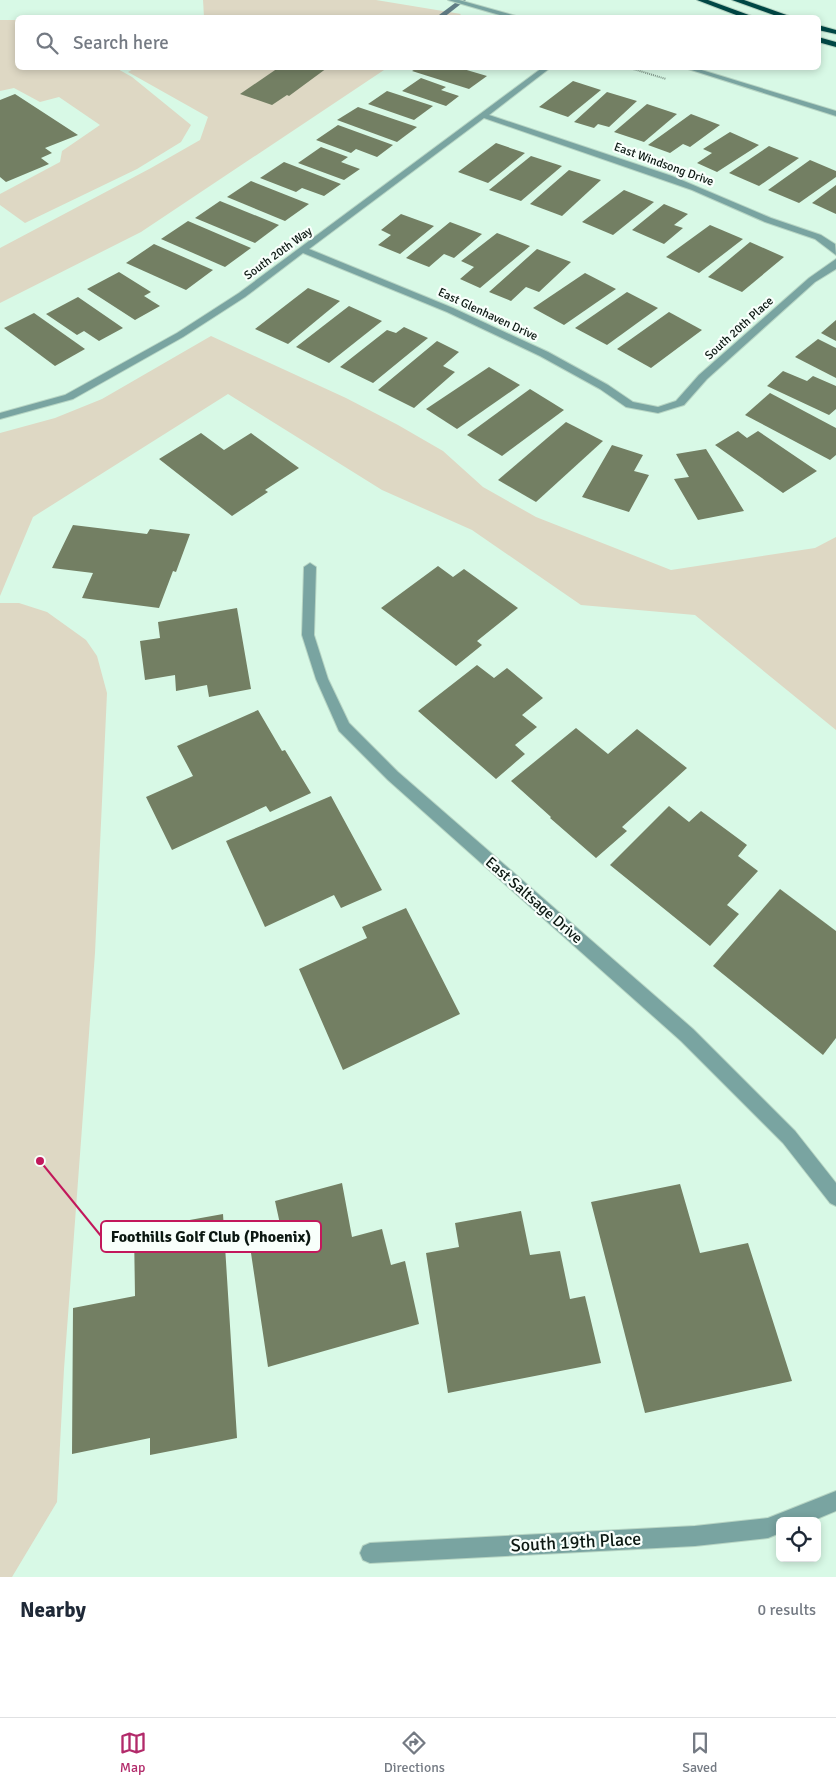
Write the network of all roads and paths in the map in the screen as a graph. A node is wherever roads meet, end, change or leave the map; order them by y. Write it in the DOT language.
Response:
graph roads {
  1 [pos="451,0"];
  2 [pos="700,0"];
  3 [pos="736,0"];
  4 [pos="509,15"];
  5 [pos="744,15"];
  6 [pos="781,15"];
  7 [pos="821,28"];
  8 [pos="836,32"];
  9 [pos="821,40"];
  10 [pos="836,45"];
  11 [pos="543,70"];
  12 [pos="695,70"];
  13 [pos="836,114"];
  14 [pos="482,115"];
  15 [pos="834,249"];
  16 [pos="303,250"];
  17 [pos="836,262"];
  18 [pos="658,410"];
  19 [pos="0,416"];
  20 [pos="310,567"];
  21 [pos="836,1197"];
  22 [pos="836,1501"];
  23 [pos="796,1517"];
  24 [pos="776,1525"];
  25 [pos="370,1553"];
  1 -- 4 [label="street"];
  2 -- 5 [label="highway"];
  3 -- 6 [label="highway"];
  7 -- 8 [label="highway"];
  9 -- 10 [label="highway"];
  11 -- 14 [label="street, South 20th Way"];
  12 -- 13 [label="street"];
  14 -- 15 [label="street, East Windsong Drive"];
  14 -- 16 [label="street, South 20th Way"];
  16 -- 18 [label="street, East Glenhaven Drive"];
  16 -- 19 [label="street, South 20th Way"];
  17 -- 18 [label="street, South 20th Place"];
  20 -- 21 [label="street, East Saltsage Drive"];
  22 -- 23 [label="street"];
  24 -- 25 [label="street, South 19th Place"];
}
